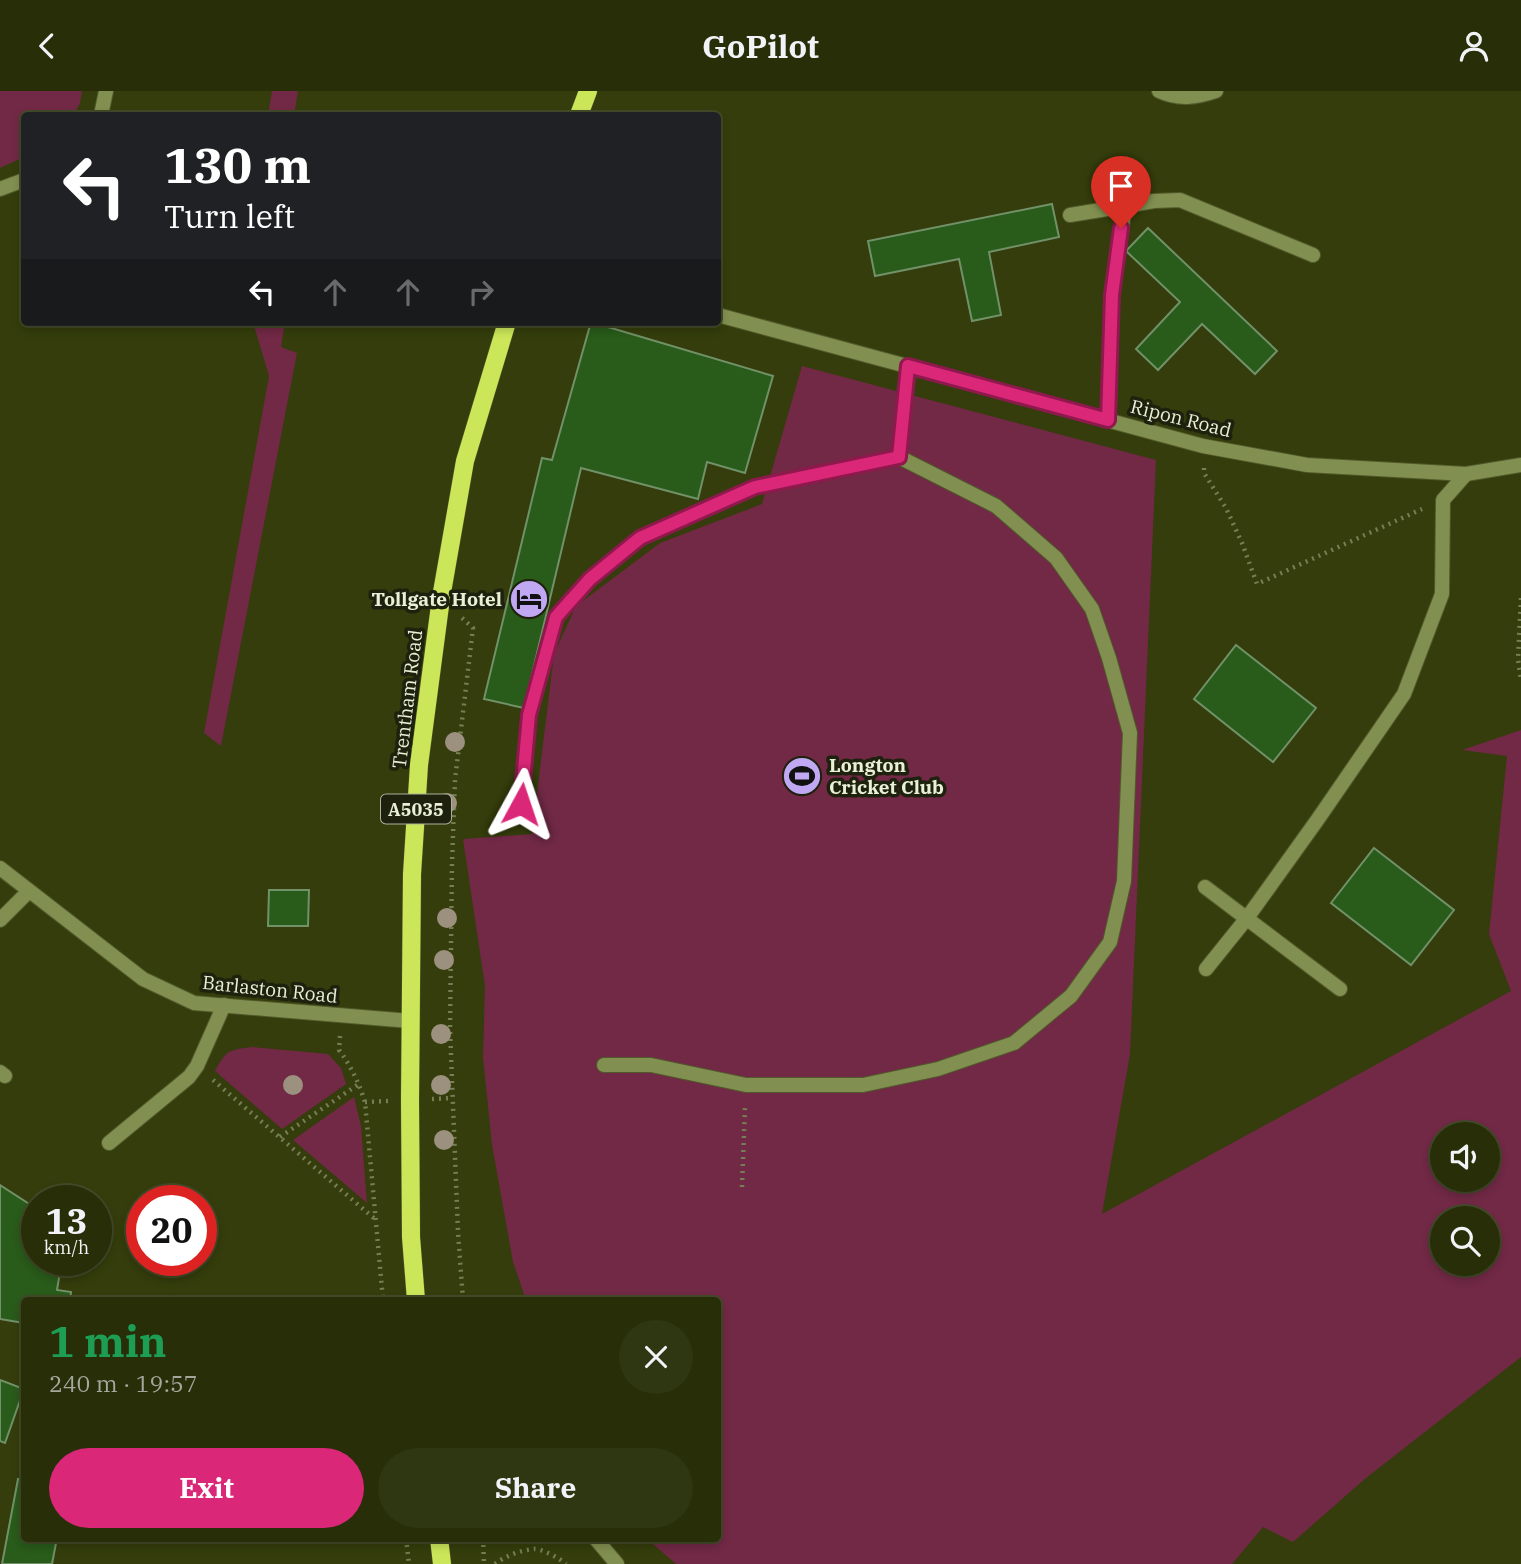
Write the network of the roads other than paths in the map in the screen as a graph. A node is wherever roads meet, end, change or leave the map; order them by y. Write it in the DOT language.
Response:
graph roads {
  1 [pos="106,91"];
  2 [pos="588,91"];
  3 [pos="1159,91"];
  4 [pos="1216,91"];
  5 [pos="102,112"];
  6 [pos="580,112"];
  7 [pos="21,181"];
  8 [pos="0,189"];
  9 [pos="1125,206"];
  10 [pos="1070,215"];
  11 [pos="1313,255"];
  12 [pos="721,316"];
  13 [pos="506,326"];
  14 [pos="908,366"];
  15 [pos="1108,420"];
  16 [pos="899,457"];
  17 [pos="1521,465"];
  18 [pos="1466,474"];
  19 [pos="521,804"];
  20 [pos="0,868"];
  21 [pos="1205,887"];
  22 [pos="29,891"];
  23 [pos="1247,918"];
  24 [pos="0,920"];
  25 [pos="1206,969"];
  26 [pos="1340,989"];
  27 [pos="224,1005"];
  28 [pos="410,1021"];
  29 [pos="604,1065"];
  30 [pos="109,1143"];
  31 [pos="416,1297"];
  32 [pos="439,1542"];
  33 [pos="598,1542"];
  34 [pos="442,1564"];
  35 [pos="617,1564"];
  1 -- 5 [label="street"];
  2 -- 6 [label="main road"];
  3 -- 4 [label="street"];
  7 -- 8 [label="street"];
  9 -- 10 [label="street"];
  9 -- 11 [label="street"];
  9 -- 15 [label="street"];
  12 -- 14 [label="street, Ripon Road"];
  13 -- 28 [label="main road, Trentham Road / A5035"];
  14 -- 15 [label="street, Ripon Road"];
  14 -- 16 [label="street"];
  15 -- 18 [label="street, Ripon Road"];
  16 -- 19 [label="street"];
  16 -- 29 [label="street"];
  17 -- 18 [label="street, Ripon Road"];
  18 -- 23 [label="street"];
  20 -- 22 [label="street, Barlaston Road"];
  21 -- 23 [label="street"];
  22 -- 24 [label="street"];
  22 -- 27 [label="street, Barlaston Road"];
  23 -- 25 [label="street"];
  23 -- 26 [label="street"];
  27 -- 28 [label="street, Barlaston Road"];
  27 -- 30 [label="street"];
  28 -- 31 [label="main road, Trentham Road / A5035"];
  32 -- 34 [label="main road"];
  33 -- 35 [label="street"];
}
